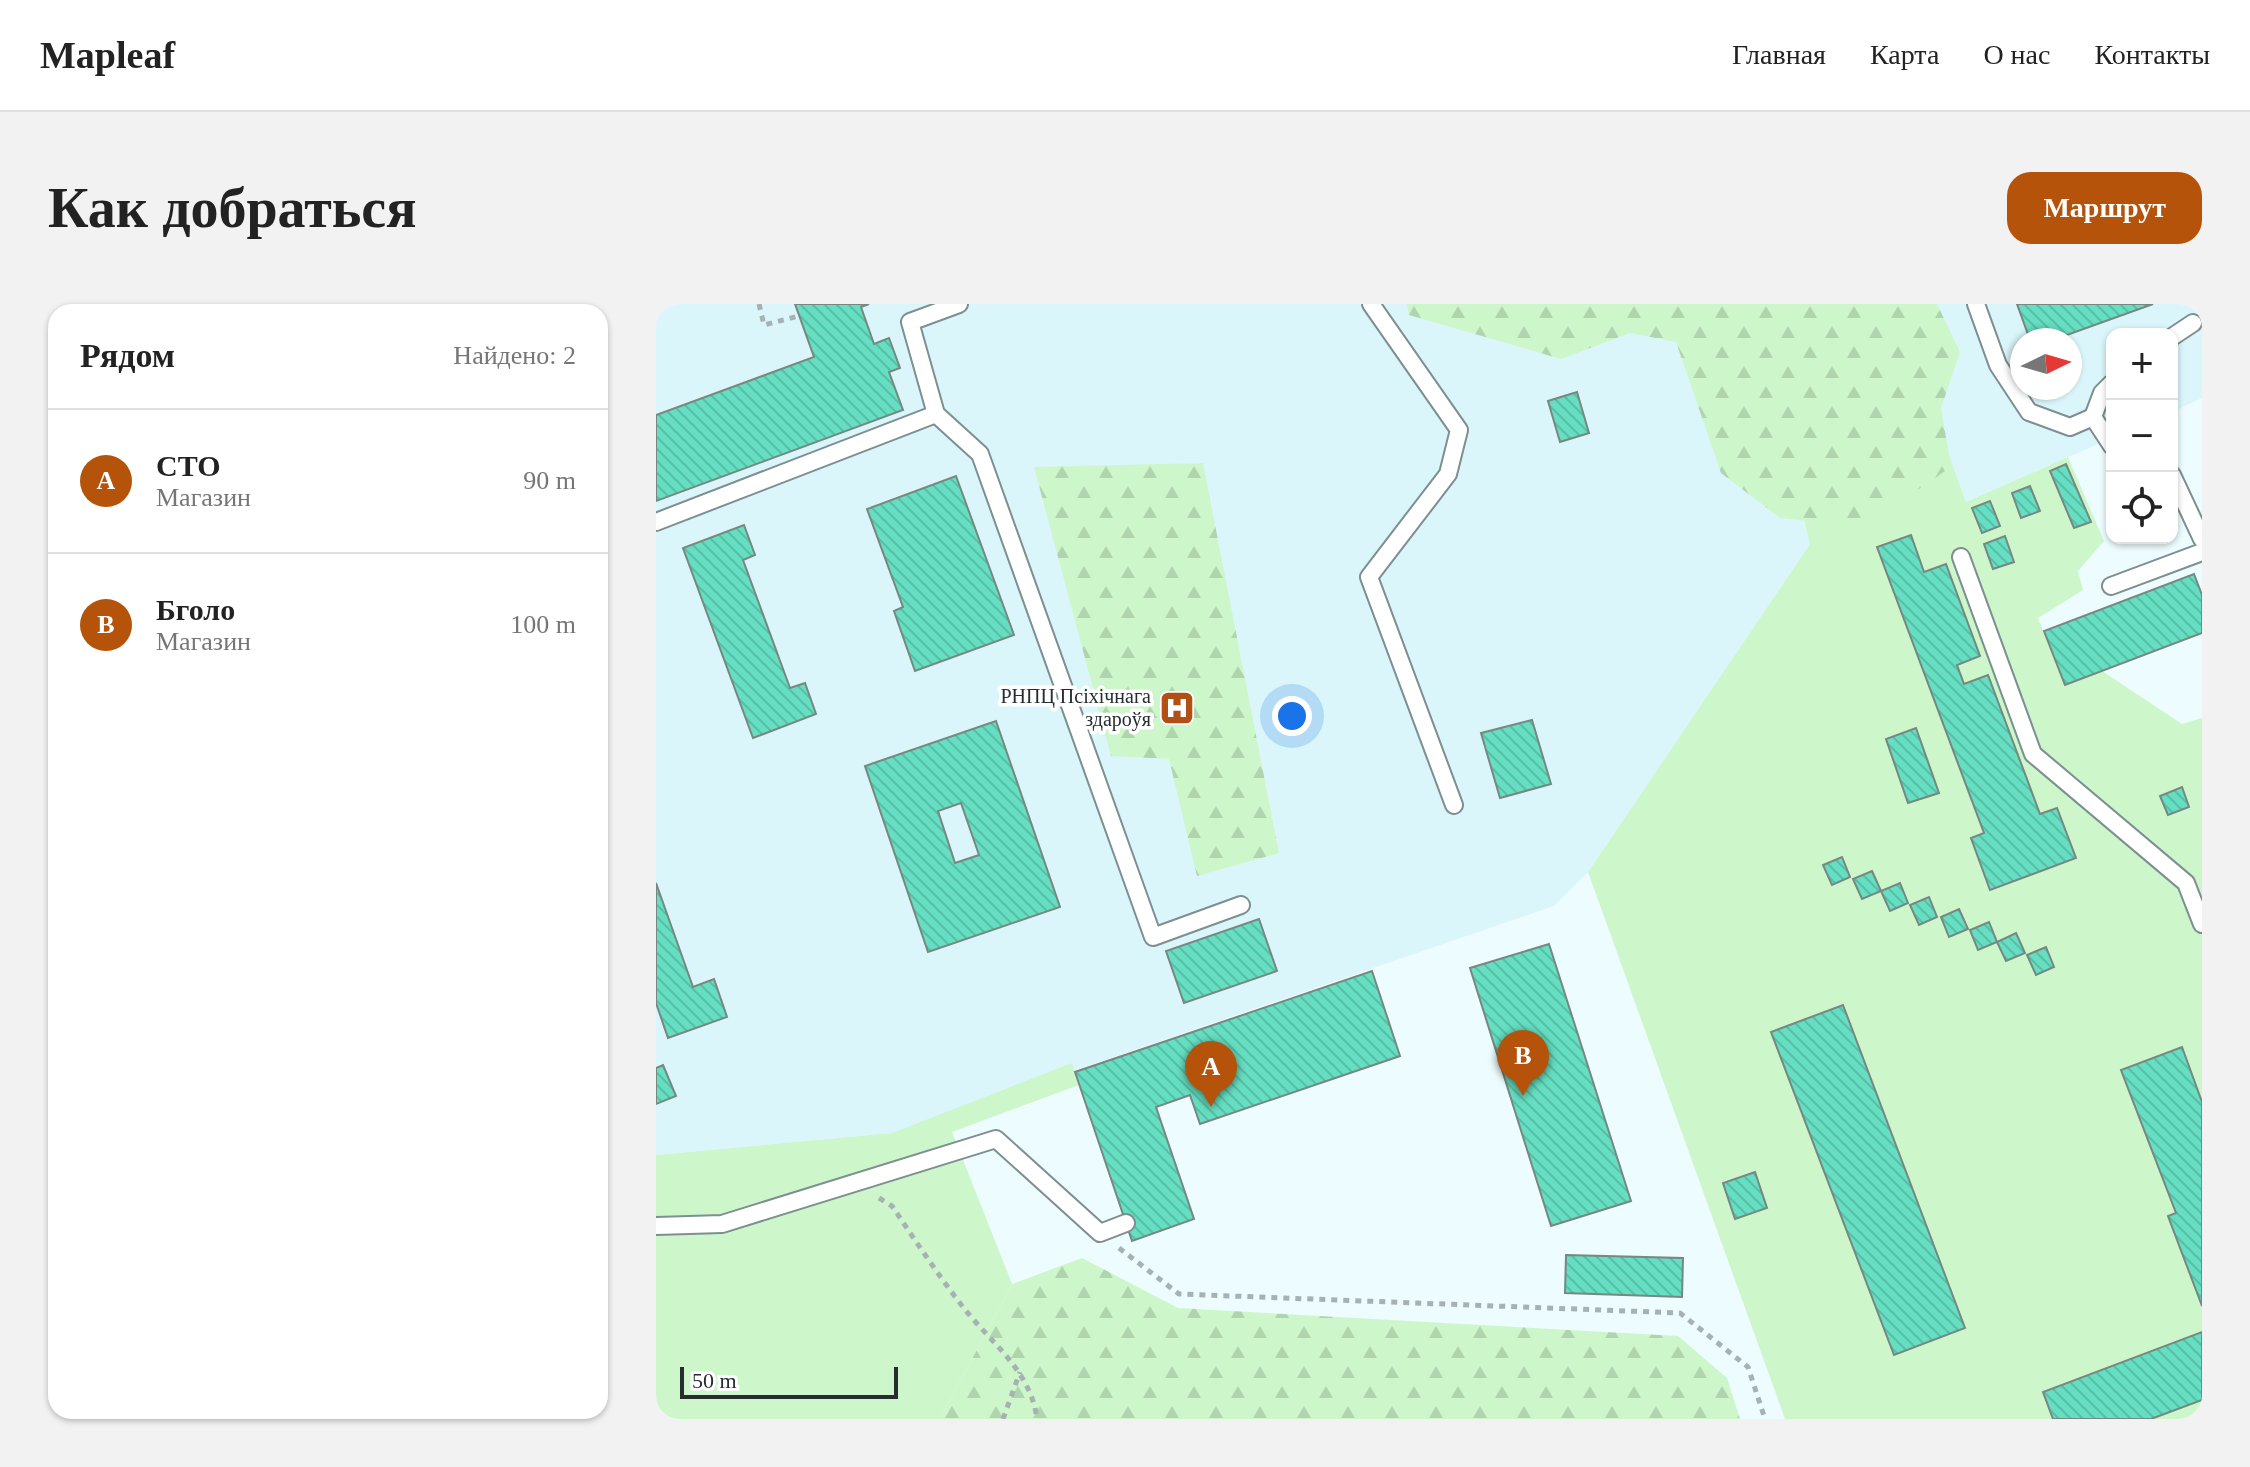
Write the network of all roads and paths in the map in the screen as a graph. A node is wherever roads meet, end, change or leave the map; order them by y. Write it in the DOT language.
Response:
graph roads {
  1 [pos="759,304"];
  2 [pos="959,304"];
  3 [pos="1371,304"];
  4 [pos="1976,304"];
  5 [pos="799,316"];
  6 [pos="2193,323"];
  7 [pos="2178,333"];
  8 [pos="2106,389"];
  9 [pos="936,414"];
  10 [pos="2093,417"];
  11 [pos="2106,437"];
  12 [pos="2178,488"];
  13 [pos="656,522"];
  14 [pos="2202,539"];
  15 [pos="2202,552"];
  16 [pos="1961,557"];
  17 [pos="2111,586"];
  18 [pos="1454,805"];
  19 [pos="1241,905"];
  20 [pos="2202,924"];
  21 [pos="854,1183"];
  22 [pos="1126,1223"];
  23 [pos="656,1226"];
  24 [pos="1100,1233"];
  25 [pos="1020,1372"];
  26 [pos="1003,1419"];
  27 [pos="1037,1419"];
  28 [pos="1765,1419"];
  1 -- 5 [label="path"];
  2 -- 9 [label="lane"];
  3 -- 18 [label="lane"];
  4 -- 10 [label="lane"];
  6 -- 7 [label="lane"];
  8 -- 10 [label="lane"];
  9 -- 13 [label="lane"];
  9 -- 19 [label="lane"];
  10 -- 11 [label="lane"];
  12 -- 14 [label="lane"];
  15 -- 17 [label="lane"];
  16 -- 20 [label="lane"];
  21 -- 23 [label="lane"];
  21 -- 24 [label="lane"];
  21 -- 25 [label="path"];
  22 -- 24 [label="lane"];
  24 -- 28 [label="path"];
  25 -- 26 [label="path"];
  25 -- 27 [label="path"];
}
